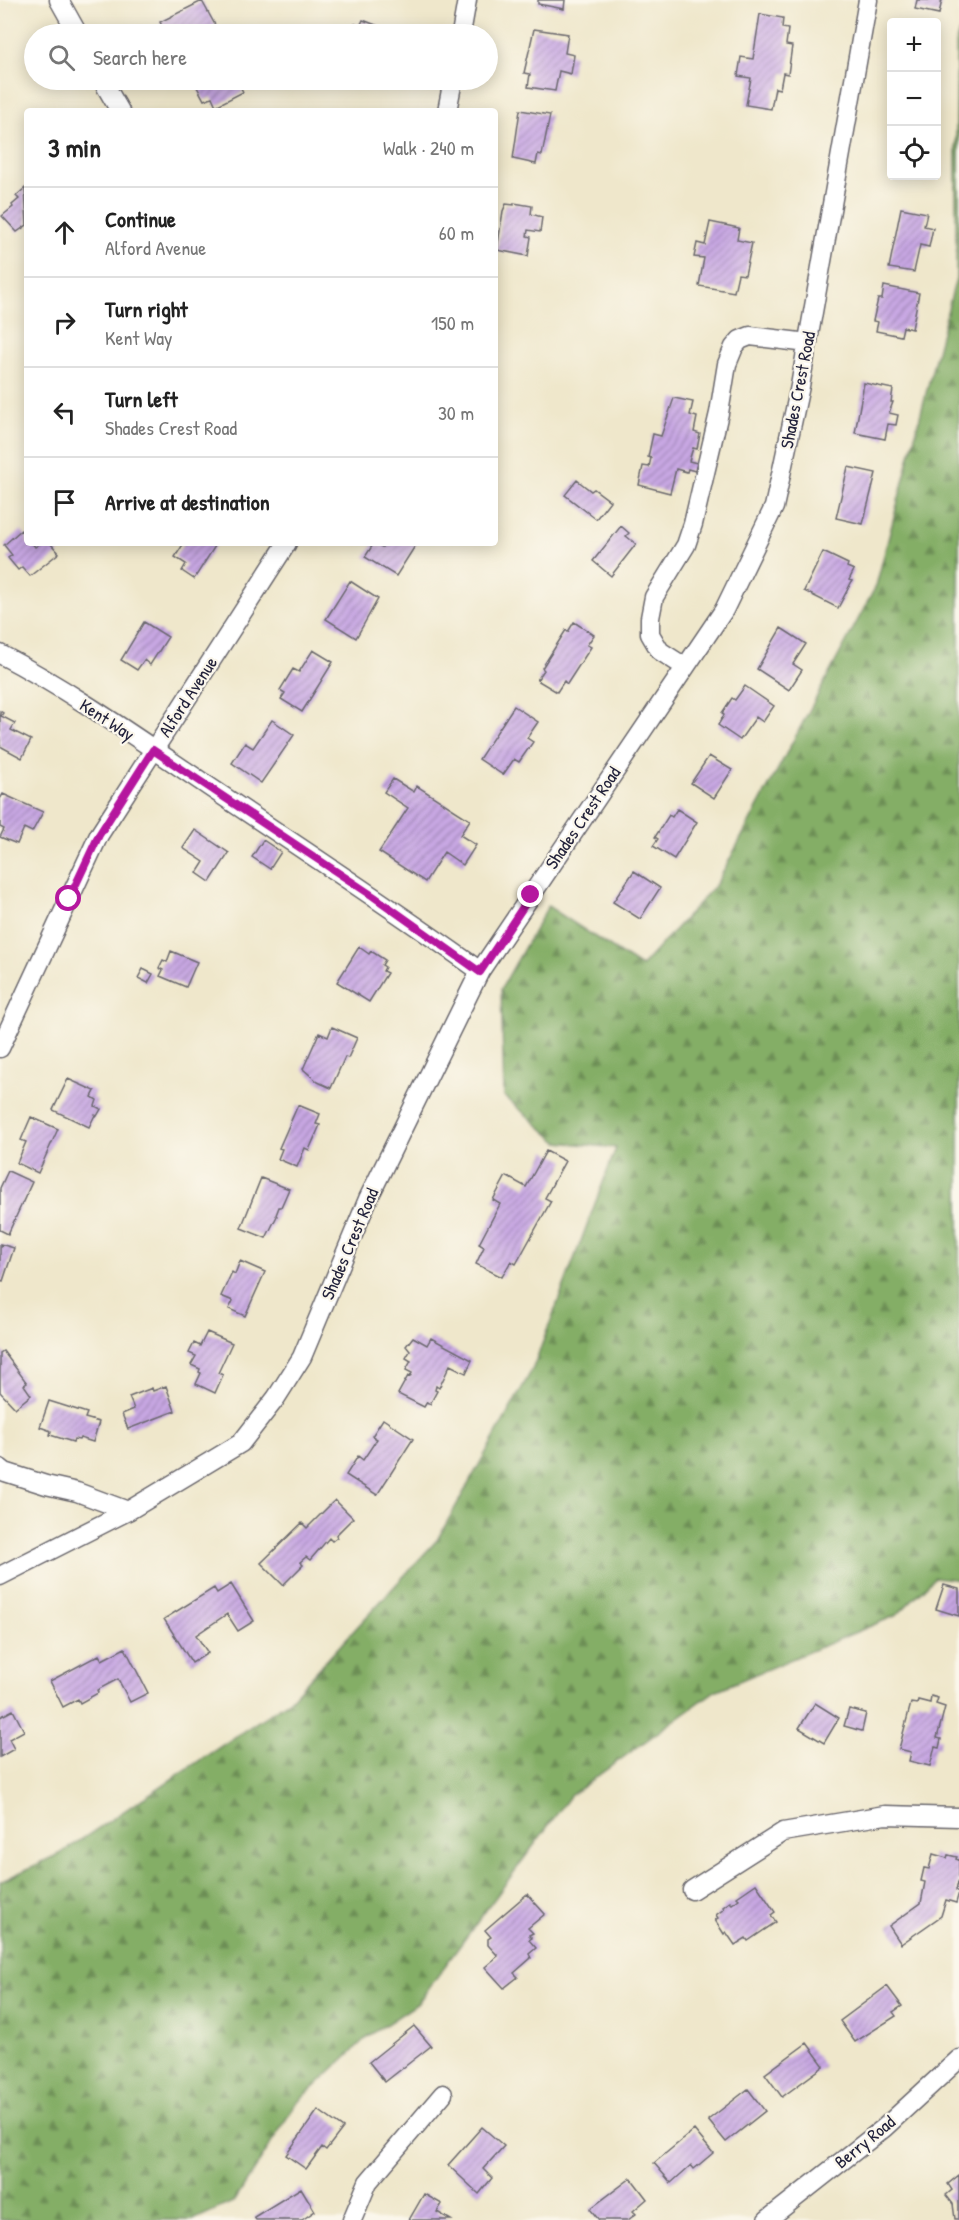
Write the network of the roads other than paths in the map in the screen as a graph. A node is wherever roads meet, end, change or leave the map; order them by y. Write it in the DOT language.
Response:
graph roads {
  1 [pos="59,0"];
  2 [pos="467,0"];
  3 [pos="868,0"];
  4 [pos="72,24"];
  5 [pos="463,24"];
  6 [pos="108,90"];
  7 [pos="451,90"];
  8 [pos="118,108"];
  9 [pos="448,108"];
  10 [pos="808,343"];
  11 [pos="285,546"];
  12 [pos="0,654"];
  13 [pos="685,667"];
  14 [pos="153,750"];
  15 [pos="480,972"];
  16 [pos="0,1048"];
  17 [pos="0,1468"];
  18 [pos="128,1511"];
  19 [pos="0,1576"];
  20 [pos="959,1817"];
  21 [pos="692,1890"];
  22 [pos="959,2059"];
  23 [pos="443,2094"];
  24 [pos="352,2220"];
  25 [pos="766,2220"];
  1 -- 4 [label="street"];
  2 -- 5 [label="street"];
  3 -- 10 [label="street, Shades Crest Road"];
  6 -- 8 [label="street"];
  7 -- 9 [label="street"];
  10 -- 13 [label="street, Shades Crest Road"];
  10 -- 13 [label="street"];
  11 -- 14 [label="street, Alford Avenue"];
  12 -- 14 [label="street, Kent Way"];
  13 -- 15 [label="street, Shades Crest Road"];
  14 -- 15 [label="street, Kent Way"];
  14 -- 16 [label="street, Alford Avenue"];
  15 -- 18 [label="street, Shades Crest Road"];
  17 -- 18 [label="street"];
  18 -- 19 [label="street, Shades Crest Road"];
  20 -- 21 [label="street"];
  22 -- 25 [label="street, Berry Road"];
  23 -- 24 [label="street"];
}
